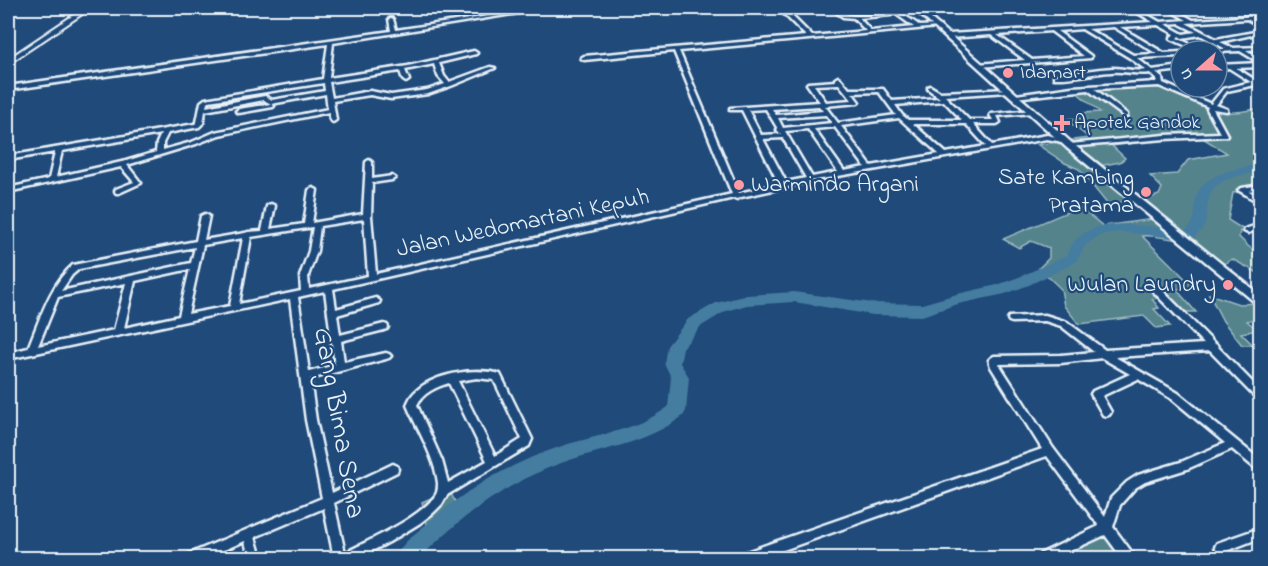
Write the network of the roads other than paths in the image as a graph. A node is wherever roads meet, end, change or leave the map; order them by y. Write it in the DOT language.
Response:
graph roads {
  1 [pos="88,8"];
  2 [pos="548,8"];
  3 [pos="781,8"];
  4 [pos="807,8"];
  5 [pos="832,8"];
  6 [pos="876,8"];
  7 [pos="916,8"];
  8 [pos="1132,8"];
  9 [pos="1173,10"];
  10 [pos="898,13"];
  11 [pos="1260,17"];
  12 [pos="855,18"];
  13 [pos="1247,18"];
  14 [pos="391,19"];
  15 [pos="1193,21"];
  16 [pos="1180,22"];
  17 [pos="1158,24"];
  18 [pos="1260,25"];
  19 [pos="938,26"];
  20 [pos="1114,26"];
  21 [pos="918,27"];
  22 [pos="1083,28"];
  23 [pos="1051,30"];
  24 [pos="394,31"];
  25 [pos="870,32"];
  26 [pos="1260,32"];
  27 [pos="993,33"];
  28 [pos="1201,33"];
  29 [pos="1179,34"];
  30 [pos="950,36"];
  31 [pos="810,37"];
  32 [pos="1236,37"];
  33 [pos="1175,39"];
  34 [pos="1212,39"];
  35 [pos="1226,39"];
  36 [pos="331,42"];
  37 [pos="1229,48"];
  38 [pos="1258,48"];
  39 [pos="676,49"];
  40 [pos="1239,49"];
  41 [pos="1229,50"];
  42 [pos="1232,50"];
  43 [pos="474,53"];
  44 [pos="1163,55"];
  45 [pos="1169,55"];
  46 [pos="1132,57"];
  47 [pos="584,58"];
  48 [pos="1260,60"];
  49 [pos="1030,61"];
  50 [pos="8,62"];
  51 [pos="436,63"];
  52 [pos="981,65"];
  53 [pos="1260,65"];
  54 [pos="1230,66"];
  55 [pos="492,68"];
  56 [pos="402,69"];
  57 [pos="1169,69"];
  58 [pos="1150,71"];
  59 [pos="1056,77"];
  60 [pos="326,79"];
  61 [pos="406,80"];
  62 [pos="1258,82"];
  63 [pos="1160,84"];
  64 [pos="449,85"];
  65 [pos="8,88"];
  66 [pos="930,88"];
  67 [pos="1089,88"];
  68 [pos="1008,90"];
  69 [pos="848,91"];
  70 [pos="329,96"];
  71 [pos="944,96"];
  72 [pos="1016,97"];
  73 [pos="271,104"];
  74 [pos="823,104"];
  75 [pos="891,104"];
  76 [pos="768,107"];
  77 [pos="1212,107"];
  78 [pos="732,109"];
  79 [pos="744,109"];
  80 [pos="202,110"];
  81 [pos="330,110"];
  82 [pos="1225,110"];
  83 [pos="239,111"];
  84 [pos="1032,111"];
  85 [pos="827,113"];
  86 [pos="1125,115"];
  87 [pos="900,116"];
  88 [pos="773,117"];
  89 [pos="333,120"];
  90 [pos="272,122"];
  91 [pos="908,122"];
  92 [pos="968,123"];
  93 [pos="836,125"];
  94 [pos="197,126"];
  95 [pos="810,127"];
  96 [pos="166,131"];
  97 [pos="782,133"];
  98 [pos="1051,135"];
  99 [pos="759,137"];
  100 [pos="202,140"];
  101 [pos="1066,143"];
  102 [pos="991,147"];
  103 [pos="59,149"];
  104 [pos="159,154"];
  105 [pos="945,156"];
  106 [pos="8,158"];
  107 [pos="369,162"];
  108 [pos="123,165"];
  109 [pos="870,169"];
  110 [pos="842,173"];
  111 [pos="392,178"];
  112 [pos="810,179"];
  113 [pos="52,180"];
  114 [pos="368,182"];
  115 [pos="783,186"];
  116 [pos="1260,187"];
  117 [pos="8,190"];
  118 [pos="313,190"];
  119 [pos="119,191"];
  120 [pos="1246,193"];
  121 [pos="737,197"];
  122 [pos="1260,201"];
  123 [pos="271,206"];
  124 [pos="205,216"];
  125 [pos="367,216"];
  126 [pos="312,225"];
  127 [pos="1260,226"];
  128 [pos="266,231"];
  129 [pos="1248,231"];
  130 [pos="248,234"];
  131 [pos="200,243"];
  132 [pos="195,265"];
  133 [pos="372,276"];
  134 [pos="131,279"];
  135 [pos="1151,284"];
  136 [pos="329,286"];
  137 [pos="299,294"];
  138 [pos="56,296"];
  139 [pos="1260,299"];
  140 [pos="376,301"];
  141 [pos="234,308"];
  142 [pos="333,313"];
  143 [pos="183,319"];
  144 [pos="1012,319"];
  145 [pos="384,327"];
  146 [pos="118,333"];
  147 [pos="336,339"];
  148 [pos="1215,346"];
  149 [pos="32,350"];
  150 [pos="1103,354"];
  151 [pos="8,356"];
  152 [pos="386,356"];
  153 [pos="340,366"];
  154 [pos="1139,374"];
  155 [pos="306,377"];
  156 [pos="452,378"];
  157 [pos="1260,396"];
  158 [pos="1106,412"];
  159 [pos="1234,444"];
  160 [pos="1049,451"];
  161 [pos="493,463"];
  162 [pos="1260,466"];
  163 [pos="393,469"];
  164 [pos="444,491"];
  165 [pos="327,501"];
  166 [pos="1107,528"];
  167 [pos="1260,533"];
  168 [pos="249,535"];
  169 [pos="1221,547"];
  170 [pos="193,558"];
  171 [pos="255,558"];
  172 [pos="340,558"];
  173 [pos="348,558"];
  174 [pos="746,558"];
  175 [pos="1044,558"];
  176 [pos="1129,558"];
  1 -- 50 [label="main road"];
  2 -- 24 [label="street"];
  3 -- 4 [label="street"];
  3 -- 31 [label="street"];
  5 -- 12 [label="street"];
  6 -- 10 [label="street"];
  7 -- 19 [label="street"];
  8 -- 17 [label="street"];
  9 -- 15 [label="street"];
  10 -- 12 [label="street"];
  10 -- 21 [label="street"];
  11 -- 13 [label="street"];
  12 -- 25 [label="street"];
  13 -- 15 [label="street"];
  13 -- 18 [label="street"];
  14 -- 24 [label="street"];
  15 -- 16 [label="street"];
  16 -- 17 [label="street"];
  16 -- 28 [label="street"];
  17 -- 20 [label="street"];
  17 -- 29 [label="street"];
  19 -- 21 [label="street"];
  19 -- 30 [label="street"];
  20 -- 22 [label="street"];
  20 -- 44 [label="street"];
  21 -- 25 [label="street"];
  22 -- 23 [label="street"];
  22 -- 46 [label="street"];
  23 -- 27 [label="street"];
  23 -- 49 [label="street"];
  24 -- 36 [label="street"];
  25 -- 31 [label="street"];
  26 -- 32 [label="street"];
  27 -- 30 [label="street"];
  27 -- 49 [label="street"];
  28 -- 29 [label="street"];
  28 -- 34 [label="street"];
  29 -- 33 [label="street"];
  30 -- 52 [label="street"];
  31 -- 39 [label="street"];
  32 -- 35 [label="street"];
  32 -- 38 [label="street"];
  36 -- 60 [label="street"];
  36 -- 65 [label="street"];
  37 -- 42 [label="street"];
  38 -- 40 [label="street"];
  39 -- 47 [label="street"];
  39 -- 121 [label="street"];
  40 -- 42 [label="street"];
  40 -- 48 [label="street"];
  41 -- 42 [label="street"];
  43 -- 51 [label="street"];
  44 -- 45 [label="street"];
  44 -- 46 [label="street"];
  46 -- 58 [label="street"];
  49 -- 52 [label="street"];
  51 -- 56 [label="street"];
  51 -- 64 [label="street"];
  52 -- 68 [label="street"];
  53 -- 54 [label="street"];
  54 -- 62 [label="street"];
  55 -- 64 [label="street"];
  56 -- 60 [label="street"];
  56 -- 61 [label="street"];
  57 -- 58 [label="street"];
  58 -- 59 [label="street"];
  58 -- 63 [label="street"];
  60 -- 70 [label="street"];
  60 -- 80 [label="street"];
  62 -- 77 [label="street"];
  63 -- 67 [label="street"];
  63 -- 77 [label="street"];
  64 -- 70 [label="street"];
  66 -- 71 [label="street"];
  67 -- 72 [label="street"];
  67 -- 86 [label="street"];
  68 -- 71 [label="street"];
  68 -- 72 [label="street"];
  69 -- 74 [label="street"];
  69 -- 74 [label="street"];
  69 -- 75 [label="street"];
  70 -- 73 [label="street"];
  70 -- 81 [label="street"];
  71 -- 75 [label="street"];
  71 -- 92 [label="street"];
  72 -- 84 [label="street"];
  73 -- 80 [label="street"];
  73 -- 83 [label="street"];
  73 -- 90 [label="street"];
  74 -- 76 [label="street"];
  74 -- 85 [label="street"];
  75 -- 87 [label="street"];
  76 -- 79 [label="street"];
  76 -- 88 [label="street"];
  77 -- 82 [label="street"];
  77 -- 101 [label="street"];
  78 -- 79 [label="street"];
  79 -- 99 [label="street"];
  80 -- 94 [label="street"];
  81 -- 89 [label="street"];
  81 -- 90 [label="street"];
  84 -- 92 [label="street"];
  84 -- 98 [label="street"];
  85 -- 88 [label="street"];
  85 -- 93 [label="street"];
  87 -- 91 [label="street"];
  87 -- 93 [label="street"];
  88 -- 97 [label="street"];
  90 -- 100 [label="street"];
  91 -- 92 [label="street"];
  91 -- 105 [label="street"];
  92 -- 102 [label="street"];
  93 -- 95 [label="street"];
  93 -- 109 [label="street"];
  94 -- 96 [label="street"];
  94 -- 100 [label="street"];
  95 -- 97 [label="street"];
  95 -- 110 [label="street"];
  96 -- 103 [label="street"];
  96 -- 104 [label="street"];
  97 -- 99 [label="street"];
  97 -- 112 [label="street"];
  98 -- 101 [label="street"];
  98 -- 102 [label="street, Jalan Wedomartani Kepuh"];
  99 -- 115 [label="street"];
  100 -- 104 [label="street"];
  101 -- 139 [label="street"];
  102 -- 105 [label="street, Jalan Wedomartani Kepuh"];
  103 -- 106 [label="street"];
  103 -- 113 [label="street"];
  104 -- 108 [label="street"];
  105 -- 109 [label="street, Jalan Wedomartani Kepuh"];
  107 -- 114 [label="street"];
  108 -- 113 [label="street"];
  108 -- 119 [label="street"];
  109 -- 110 [label="street, Jalan Wedomartani Kepuh"];
  110 -- 112 [label="street, Jalan Wedomartani Kepuh"];
  111 -- 114 [label="street"];
  112 -- 115 [label="street, Jalan Wedomartani Kepuh"];
  113 -- 117 [label="street"];
  114 -- 125 [label="street"];
  115 -- 121 [label="street, Jalan Wedomartani Kepuh"];
  116 -- 120 [label="street"];
  118 -- 126 [label="street, Gang Bima Sena"];
  120 -- 122 [label="street"];
  121 -- 133 [label="street, Jalan Wedomartani Kepuh"];
  123 -- 128 [label="street"];
  124 -- 131 [label="street"];
  125 -- 126 [label="street"];
  125 -- 133 [label="street"];
  126 -- 128 [label="street"];
  126 -- 137 [label="street, Gang Bima Sena"];
  127 -- 129 [label="street"];
  128 -- 130 [label="street"];
  130 -- 131 [label="street"];
  130 -- 141 [label="street"];
  131 -- 132 [label="street"];
  131 -- 138 [label="street"];
  132 -- 134 [label="street"];
  132 -- 143 [label="street"];
  133 -- 136 [label="street, Jalan Wedomartani Kepuh"];
  134 -- 138 [label="street"];
  134 -- 146 [label="street"];
  135 -- 148 [label="street"];
  136 -- 137 [label="street, Jalan Wedomartani Kepuh"];
  136 -- 142 [label="street"];
  137 -- 141 [label="street, Jalan Wedomartani Kepuh"];
  137 -- 155 [label="street, Gang Bima Sena"];
  138 -- 149 [label="street"];
  140 -- 142 [label="street"];
  141 -- 143 [label="street, Jalan Wedomartani Kepuh"];
  142 -- 147 [label="street"];
  143 -- 146 [label="street, Jalan Wedomartani Kepuh"];
  144 -- 150 [label="street"];
  145 -- 147 [label="street"];
  146 -- 149 [label="street, Jalan Wedomartani Kepuh"];
  147 -- 153 [label="street"];
  148 -- 150 [label="street"];
  148 -- 157 [label="street"];
  149 -- 151 [label="street, Jalan Wedomartani Kepuh"];
  150 -- 154 [label="street"];
  150 -- 160 [label="street"];
  152 -- 153 [label="street"];
  153 -- 155 [label="street"];
  154 -- 158 [label="street"];
  154 -- 159 [label="street"];
  155 -- 165 [label="street, Gang Bima Sena"];
  156 -- 161 [label="street"];
  156 -- 161 [label="street"];
  156 -- 164 [label="street"];
  159 -- 162 [label="street"];
  159 -- 166 [label="street"];
  160 -- 166 [label="street"];
  160 -- 174 [label="street"];
  161 -- 164 [label="street"];
  163 -- 165 [label="street"];
  164 -- 173 [label="street"];
  165 -- 168 [label="street"];
  165 -- 172 [label="street, Gang Bima Sena"];
  166 -- 175 [label="street"];
  166 -- 176 [label="street"];
  167 -- 169 [label="street"];
  168 -- 170 [label="street"];
  168 -- 171 [label="street"];
}
